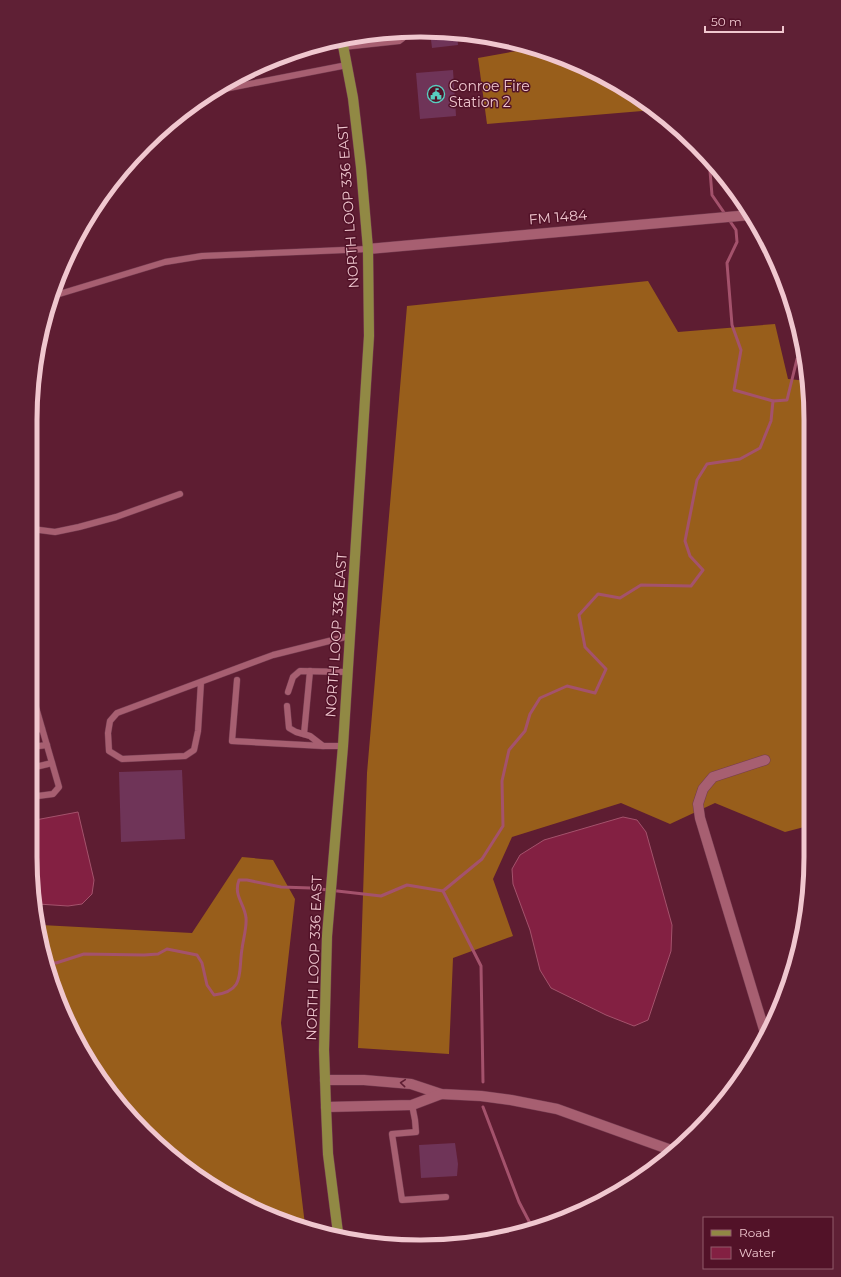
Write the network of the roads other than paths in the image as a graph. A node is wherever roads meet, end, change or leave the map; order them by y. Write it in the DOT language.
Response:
graph roads {
  1 [pos="403,38"];
  2 [pos="354,43"];
  3 [pos="343,45"];
  4 [pos="347,65"];
  5 [pos="229,88"];
  6 [pos="744,215"];
  7 [pos="368,249"];
  8 [pos="58,296"];
  9 [pos="180,494"];
  10 [pos="37,530"];
  11 [pos="349,636"];
  12 [pos="310,671"];
  13 [pos="347,672"];
  14 [pos="237,680"];
  15 [pos="201,682"];
  16 [pos="288,692"];
  17 [pos="287,706"];
  18 [pos="37,711"];
  19 [pos="37,729"];
  20 [pos="42,729"];
  21 [pos="304,734"];
  22 [pos="47,745"];
  23 [pos="37,746"];
  24 [pos="323,746"];
  25 [pos="343,746"];
  26 [pos="765,760"];
  27 [pos="52,764"];
  28 [pos="37,767"];
  29 [pos="37,796"];
  30 [pos="763,1027"];
  31 [pos="325,1080"];
  32 [pos="441,1094"];
  33 [pos="412,1105"];
  34 [pos="326,1107"];
  35 [pos="668,1149"];
  36 [pos="446,1197"];
  37 [pos="338,1231"];
  1 -- 2 [label="lane"];
  3 -- 4 [label="main road, NORTH LOOP 336 EAST"];
  4 -- 5 [label="lane"];
  4 -- 7 [label="main road, NORTH LOOP 336 EAST"];
  6 -- 7 [label="street, FM 1484 / FM 1484"];
  7 -- 8 [label="lane"];
  7 -- 11 [label="main road, NORTH LOOP 336 EAST"];
  9 -- 10 [label="lane"];
  11 -- 13 [label="main road, NORTH LOOP 336 EAST"];
  11 -- 15 [label="lane"];
  12 -- 13 [label="lane"];
  12 -- 16 [label="lane"];
  12 -- 21 [label="lane"];
  13 -- 25 [label="main road, NORTH LOOP 336 EAST"];
  14 -- 24 [label="lane"];
  15 -- 15 [label="lane"];
  17 -- 21 [label="lane"];
  18 -- 20 [label="lane"];
  19 -- 20 [label="lane"];
  20 -- 22 [label="lane"];
  21 -- 24 [label="lane"];
  22 -- 23 [label="lane"];
  22 -- 27 [label="lane"];
  24 -- 25 [label="lane"];
  25 -- 31 [label="main road, NORTH LOOP 336 EAST"];
  26 -- 30 [label="street"];
  27 -- 28 [label="lane"];
  27 -- 29 [label="lane"];
  32 -- 31 [label="street, one-way"];
  31 -- 34 [label="main road, NORTH LOOP 336 EAST"];
  32 -- 33 [label="street"];
  32 -- 35 [label="street"];
  33 -- 34 [label="street"];
  33 -- 36 [label="lane"];
  34 -- 37 [label="main road, NORTH LOOP 336 EAST"];
}
